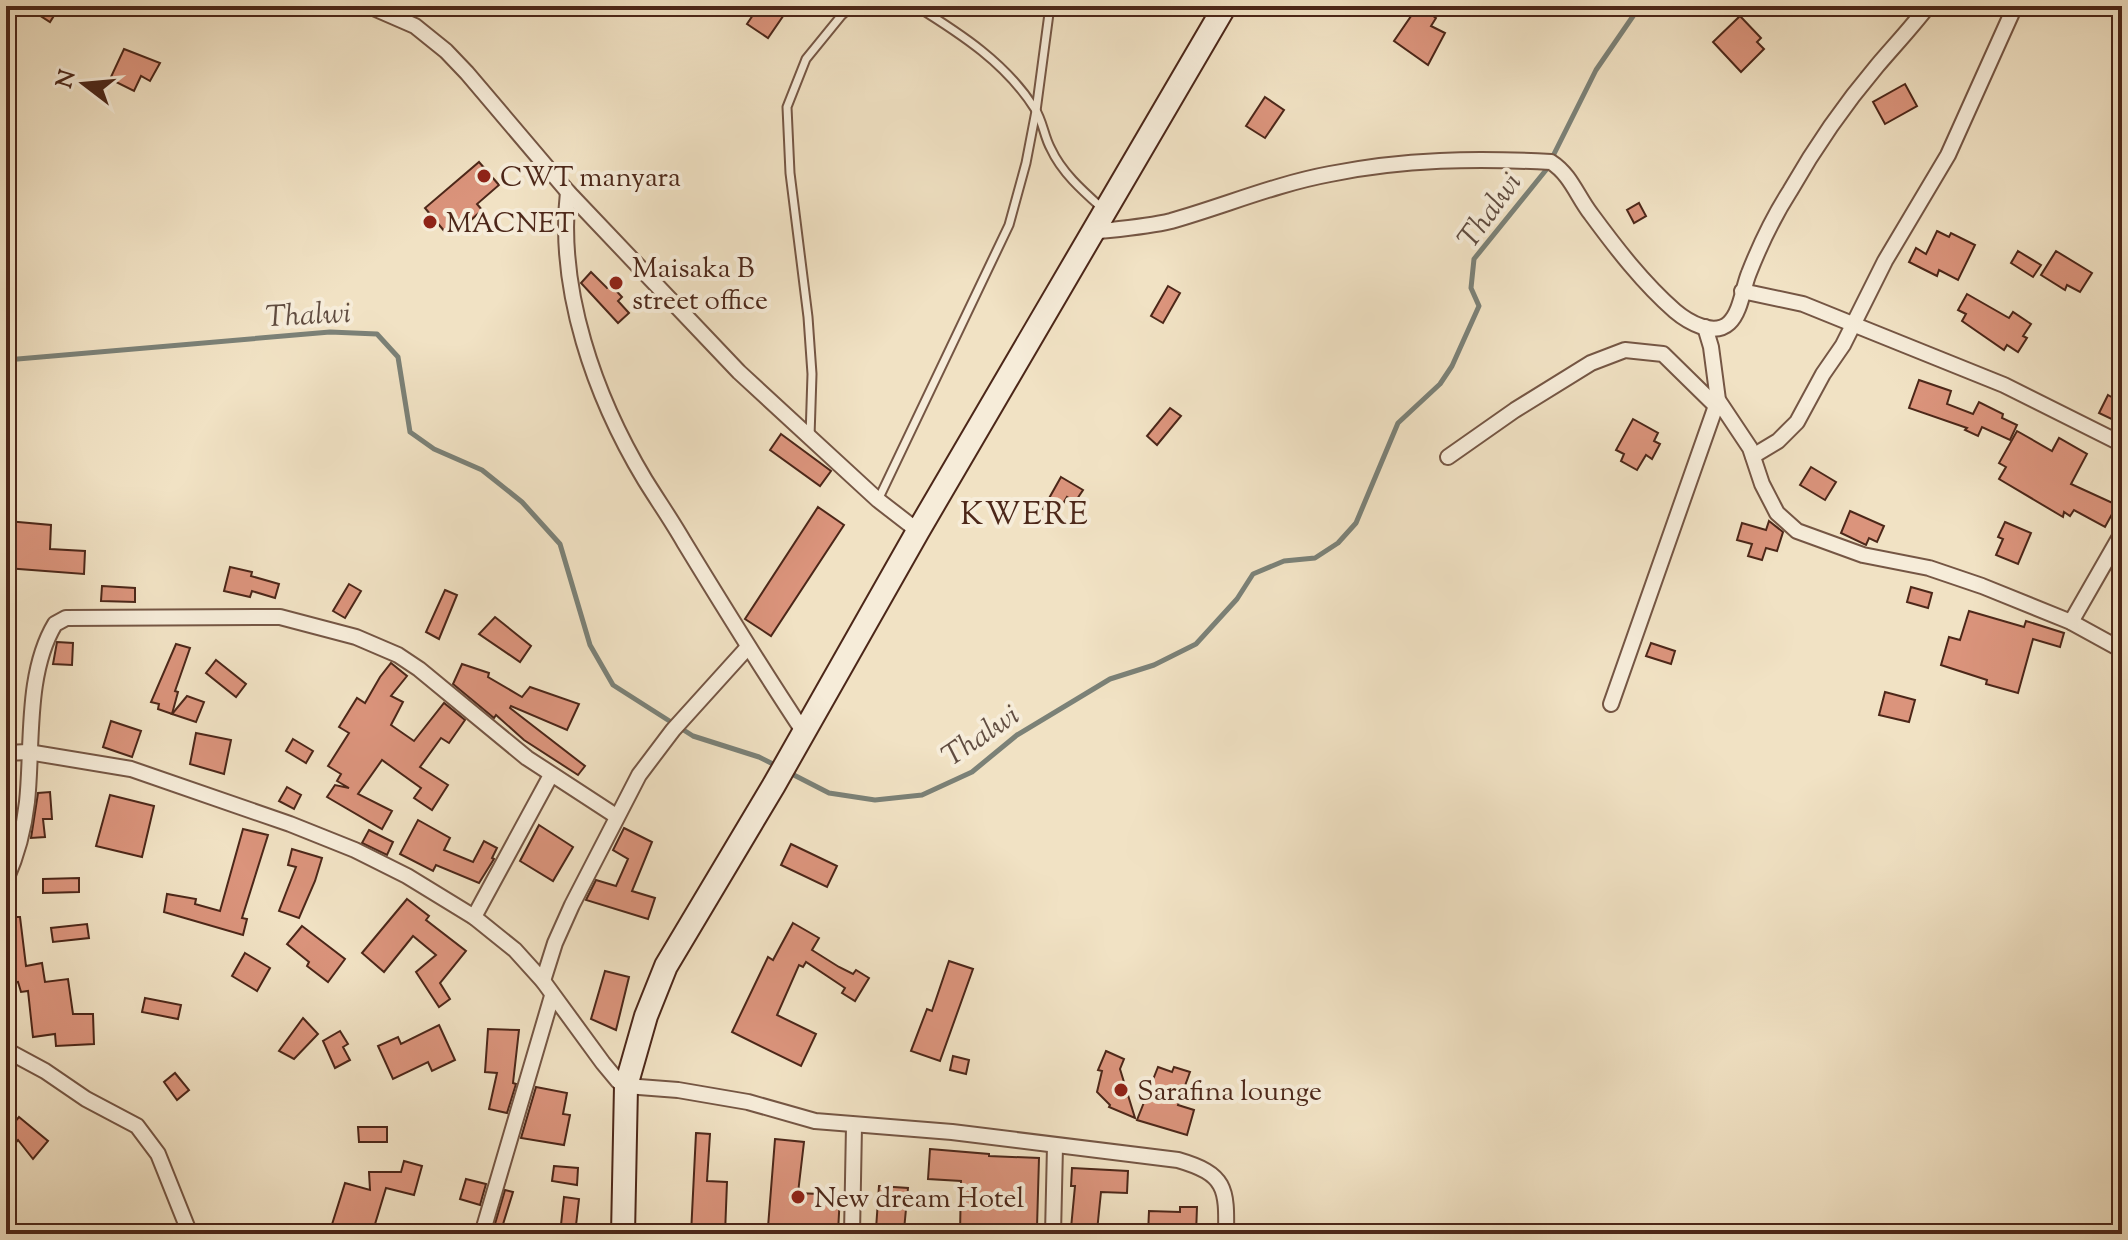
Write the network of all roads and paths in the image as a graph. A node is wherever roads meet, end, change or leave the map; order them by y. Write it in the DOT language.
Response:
graph roads {
  1 [pos="369,6"];
  2 [pos="852,6"];
  3 [pos="916,6"];
  4 [pos="1050,6"];
  5 [pos="1225,6"];
  6 [pos="1928,6"];
  7 [pos="2015,6"];
  8 [pos="1036,111"];
  9 [pos="568,192"];
  10 [pos="1105,211"];
  11 [pos="1092,232"];
  12 [pos="1742,291"];
  13 [pos="1855,325"];
  14 [pos="1705,327"];
  15 [pos="1717,403"];
  16 [pos="810,437"];
  17 [pos="2122,444"];
  18 [pos="1753,456"];
  19 [pos="1448,457"];
  20 [pos="878,500"];
  21 [pos="918,531"];
  22 [pos="2122,533"];
  23 [pos="2071,622"];
  24 [pos="748,647"];
  25 [pos="2122,650"];
  26 [pos="1611,704"];
  27 [pos="803,731"];
  28 [pos="28,752"];
  29 [pos="6,753"];
  30 [pos="551,775"];
  31 [pos="616,816"];
  32 [pos="6,880"];
  33 [pos="474,917"];
  34 [pos="543,981"];
  35 [pos="552,996"];
  36 [pos="6,1050"];
  37 [pos="626,1086"];
  38 [pos="854,1126"];
  39 [pos="1055,1146"];
  40 [pos="190,1234"];
  41 [pos="482,1234"];
  42 [pos="623,1234"];
  43 [pos="852,1234"];
  44 [pos="1053,1234"];
  45 [pos="1226,1234"];
  1 -- 9 [label="street"];
  2 -- 16 [label="lane"];
  3 -- 8 [label="lane"];
  4 -- 8 [label="lane"];
  5 -- 10 [label="street"];
  6 -- 12 [label="street"];
  7 -- 13 [label="street"];
  8 -- 10 [label="lane"];
  8 -- 20 [label="lane"];
  9 -- 16 [label="street"];
  9 -- 24 [label="street"];
  10 -- 11 [label="street"];
  11 -- 14 [label="street"];
  11 -- 21 [label="street"];
  12 -- 13 [label="street"];
  12 -- 14 [label="street"];
  13 -- 17 [label="street"];
  13 -- 18 [label="street"];
  14 -- 15 [label="street"];
  15 -- 18 [label="street"];
  15 -- 19 [label="street"];
  15 -- 26 [label="street"];
  16 -- 20 [label="street"];
  18 -- 23 [label="street"];
  20 -- 21 [label="street"];
  21 -- 27 [label="street"];
  22 -- 23 [label="street"];
  23 -- 25 [label="street"];
  24 -- 27 [label="street"];
  24 -- 31 [label="street"];
  27 -- 37 [label="street"];
  28 -- 29 [label="street"];
  28 -- 30 [label="street"];
  28 -- 32 [label="street"];
  28 -- 33 [label="street"];
  30 -- 31 [label="street"];
  30 -- 33 [label="street"];
  31 -- 34 [label="street"];
  33 -- 34 [label="street"];
  34 -- 35 [label="street"];
  35 -- 37 [label="street"];
  35 -- 41 [label="street"];
  36 -- 40 [label="street"];
  37 -- 38 [label="street"];
  37 -- 42 [label="street"];
  38 -- 39 [label="street"];
  38 -- 43 [label="street"];
  39 -- 44 [label="street"];
  39 -- 45 [label="street"];
}
